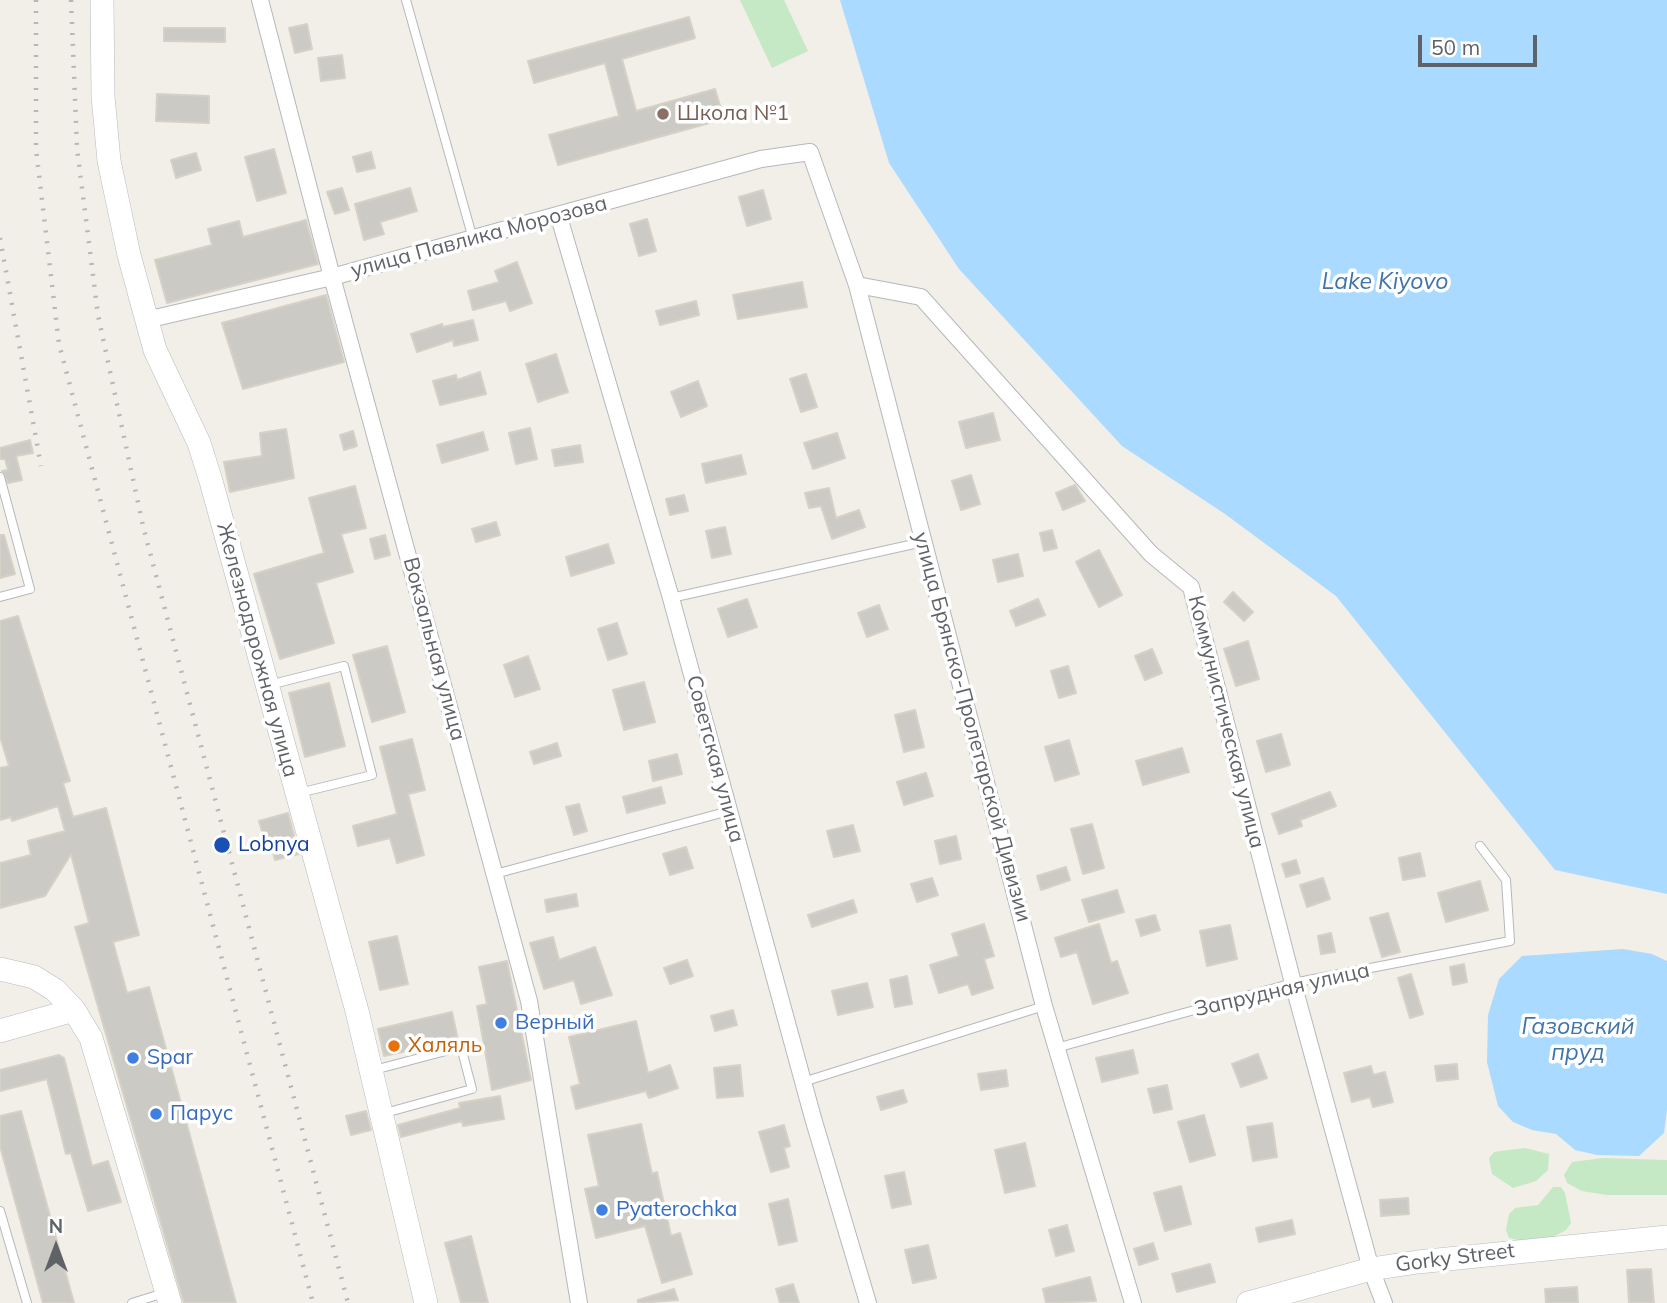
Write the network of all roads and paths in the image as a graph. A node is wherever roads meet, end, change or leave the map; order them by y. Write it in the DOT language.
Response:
graph roads {
  1 [pos="102,0"];
  2 [pos="260,0"];
  3 [pos="406,0"];
  4 [pos="810,152"];
  5 [pos="559,216"];
  6 [pos="473,239"];
  7 [pos="332,277"];
  8 [pos="857,285"];
  9 [pos="146,320"];
  10 [pos="0,477"];
  11 [pos="923,542"];
  12 [pos="0,597"];
  13 [pos="671,598"];
  14 [pos="268,686"];
  15 [pos="296,794"];
  16 [pos="729,811"];
  17 [pos="1480,846"];
  18 [pos="495,874"];
  19 [pos="0,969"];
  20 [pos="1293,983"];
  21 [pos="1044,1006"];
  22 [pos="74,1010"];
  23 [pos="0,1031"];
  24 [pos="1056,1048"];
  25 [pos="372,1071"];
  26 [pos="803,1082"];
  27 [pos="382,1113"];
  28 [pos="0,1211"];
  29 [pos="1667,1237"];
  30 [pos="1371,1269"];
  31 [pos="168,1297"];
  32 [pos="27,1303"];
  33 [pos="132,1303"];
  34 [pos="426,1303"];
  35 [pos="579,1303"];
  36 [pos="868,1303"];
  37 [pos="1133,1303"];
  38 [pos="1248,1303"];
  39 [pos="1384,1303"];
  1 -- 9 [label="street, Железнодорожная улица"];
  2 -- 7 [label="street, Вокзальная улица"];
  3 -- 6 [label="lane"];
  4 -- 5 [label="street, улица Павлика Морозова"];
  4 -- 8 [label="street, улица Брянско-Пролетарской Дивизии"];
  5 -- 6 [label="street, улица Павлика Морозова"];
  5 -- 13 [label="street, Советская улица"];
  6 -- 7 [label="street, улица Павлика Морозова"];
  7 -- 9 [label="street, улица Павлика Морозова"];
  7 -- 18 [label="street, Вокзальная улица"];
  8 -- 11 [label="street, улица Брянско-Пролетарской Дивизии"];
  8 -- 20 [label="street, Коммунистическая улица"];
  9 -- 14 [label="street, Железнодорожная улица"];
  10 -- 12 [label="lane"];
  11 -- 13 [label="lane"];
  11 -- 21 [label="street, улица Брянско-Пролетарской Дивизии"];
  13 -- 16 [label="street, Советская улица"];
  14 -- 15 [label="street, Железнодорожная улица"];
  14 -- 15 [label="lane"];
  15 -- 25 [label="street, Железнодорожная улица"];
  16 -- 18 [label="lane"];
  16 -- 26 [label="street, Советская улица"];
  17 -- 20 [label="lane, Запрудная улица"];
  18 -- 35 [label="street, Вокзальная улица"];
  19 -- 22 [label="street"];
  20 -- 24 [label="lane, Запрудная улица"];
  20 -- 30 [label="street, Коммунистическая улица"];
  21 -- 24 [label="street, улица Брянско-Пролетарской Дивизии"];
  21 -- 26 [label="lane"];
  22 -- 23 [label="street"];
  22 -- 31 [label="street"];
  24 -- 37 [label="street, улица Брянско-Пролетарской Дивизии"];
  25 -- 27 [label="street, Железнодорожная улица"];
  25 -- 27 [label="lane"];
  26 -- 36 [label="street, Советская улица"];
  27 -- 34 [label="street, Железнодорожная улица"];
  28 -- 32 [label="lane"];
  29 -- 30 [label="street, Gorky Street"];
  30 -- 38 [label="street, Gorky Street"];
  30 -- 39 [label="street, Коммунистическая улица"];
  31 -- 33 [label="lane"];
}
